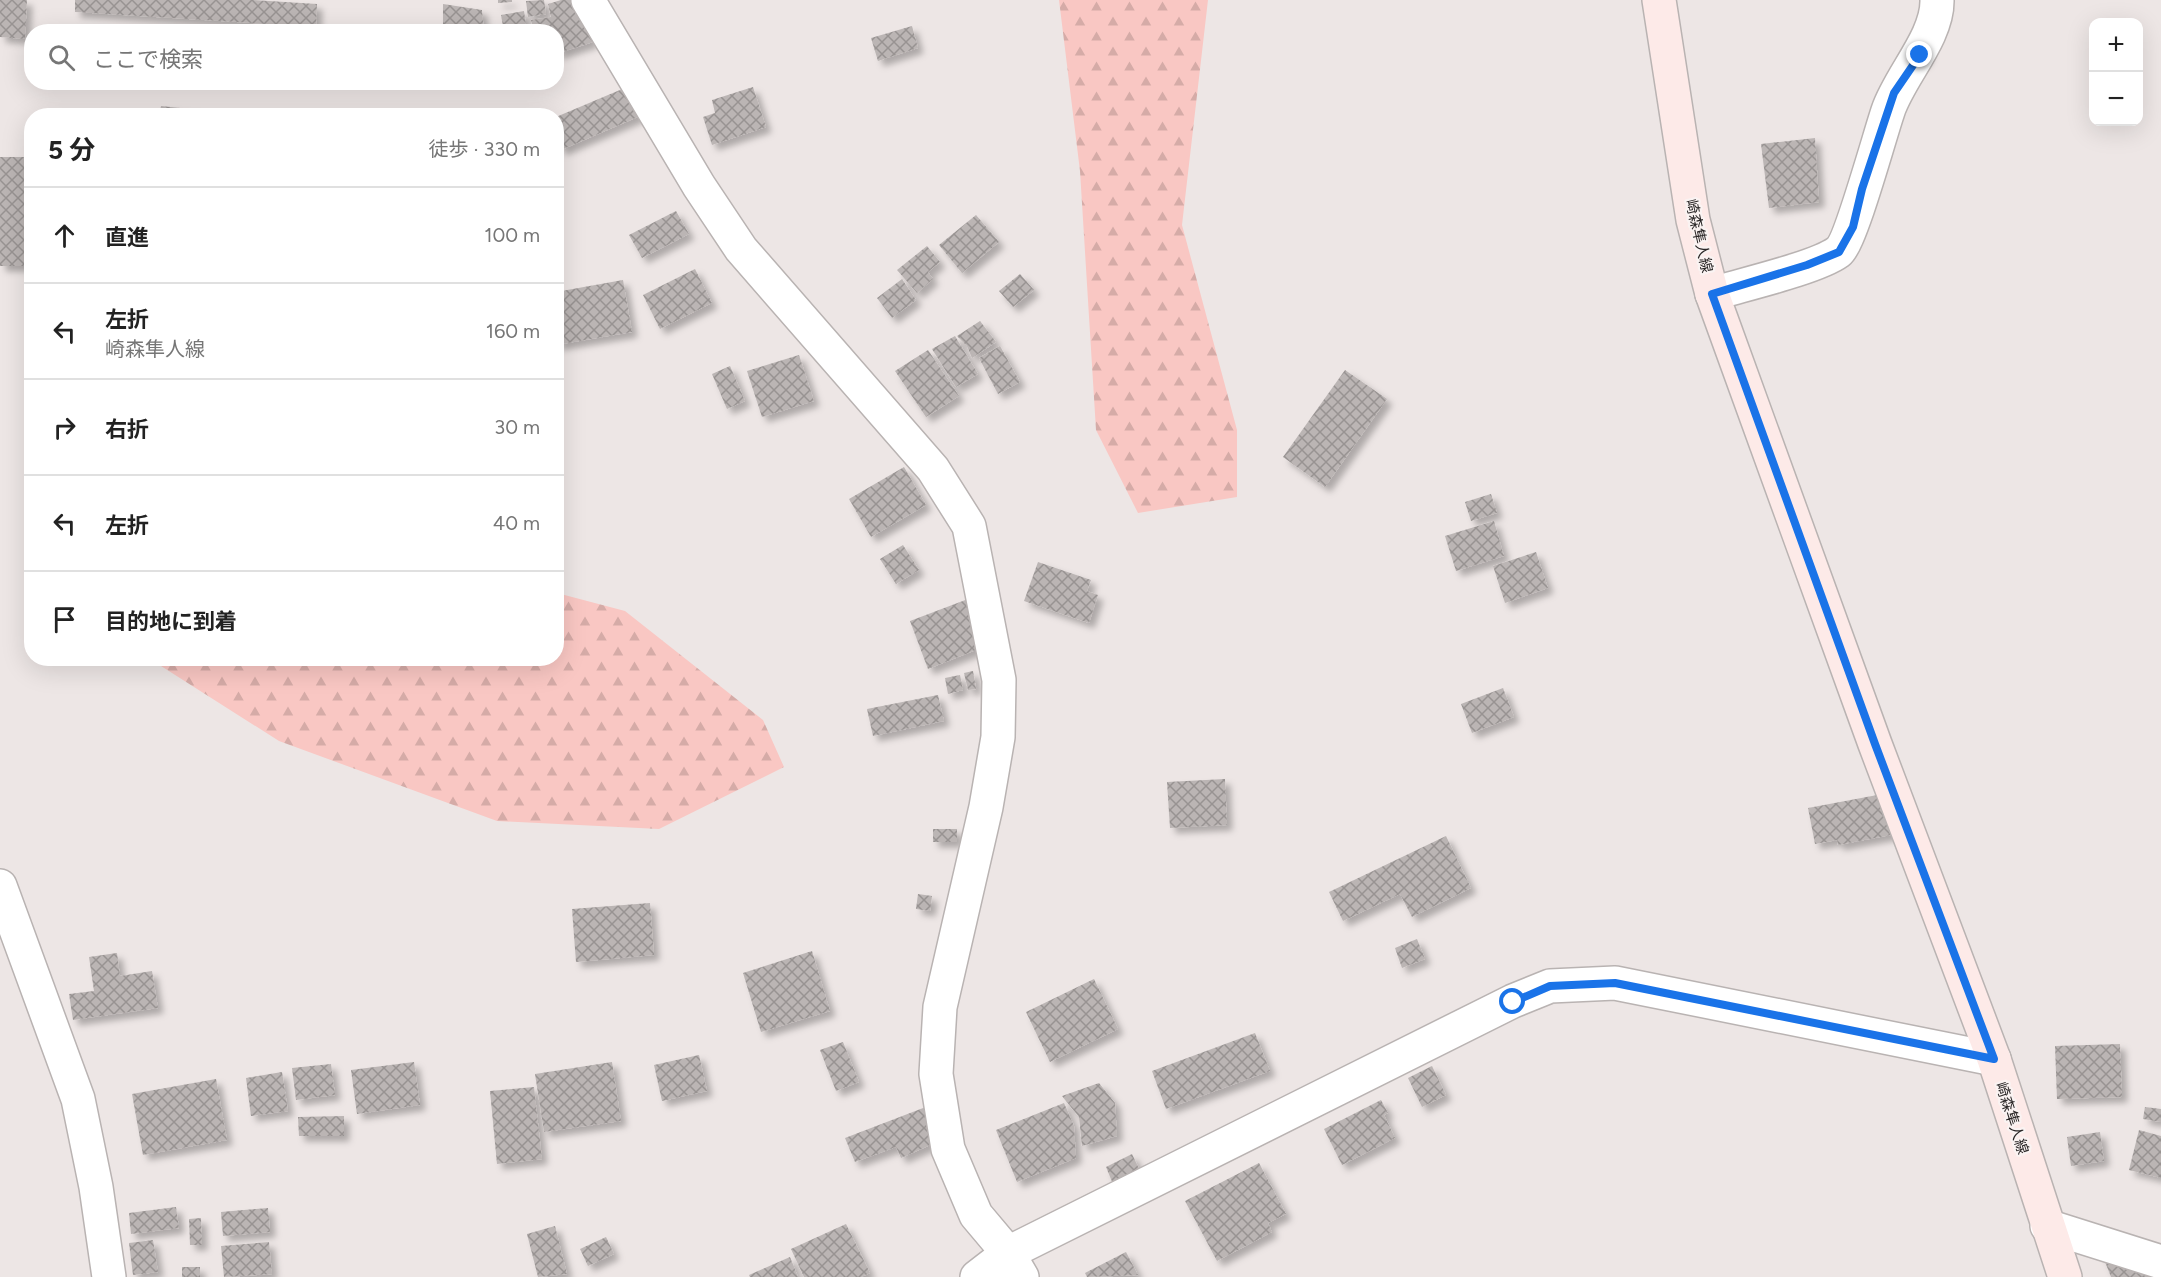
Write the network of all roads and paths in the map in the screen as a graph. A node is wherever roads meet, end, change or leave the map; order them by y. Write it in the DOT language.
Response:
graph roads {
  1 [pos="588,0"];
  2 [pos="1659,0"];
  3 [pos="1936,0"];
  4 [pos="1712,294"];
  5 [pos="0,886"];
  6 [pos="1994,1059"];
  7 [pos="2047,1226"];
  8 [pos="2161,1262"];
  9 [pos="1015,1265"];
  10 [pos="109,1277"];
  11 [pos="977,1277"];
  12 [pos="2065,1277"];
  1 -- 9 [label="street"];
  2 -- 4 [label="main road, 崎森隼人線"];
  3 -- 4 [label="street"];
  4 -- 6 [label="main road, 崎森隼人線"];
  5 -- 10 [label="street"];
  6 -- 7 [label="main road, 崎森隼人線"];
  6 -- 9 [label="street"];
  7 -- 8 [label="street"];
  7 -- 12 [label="main road, 崎森隼人線"];
  9 -- 11 [label="street"];
}
